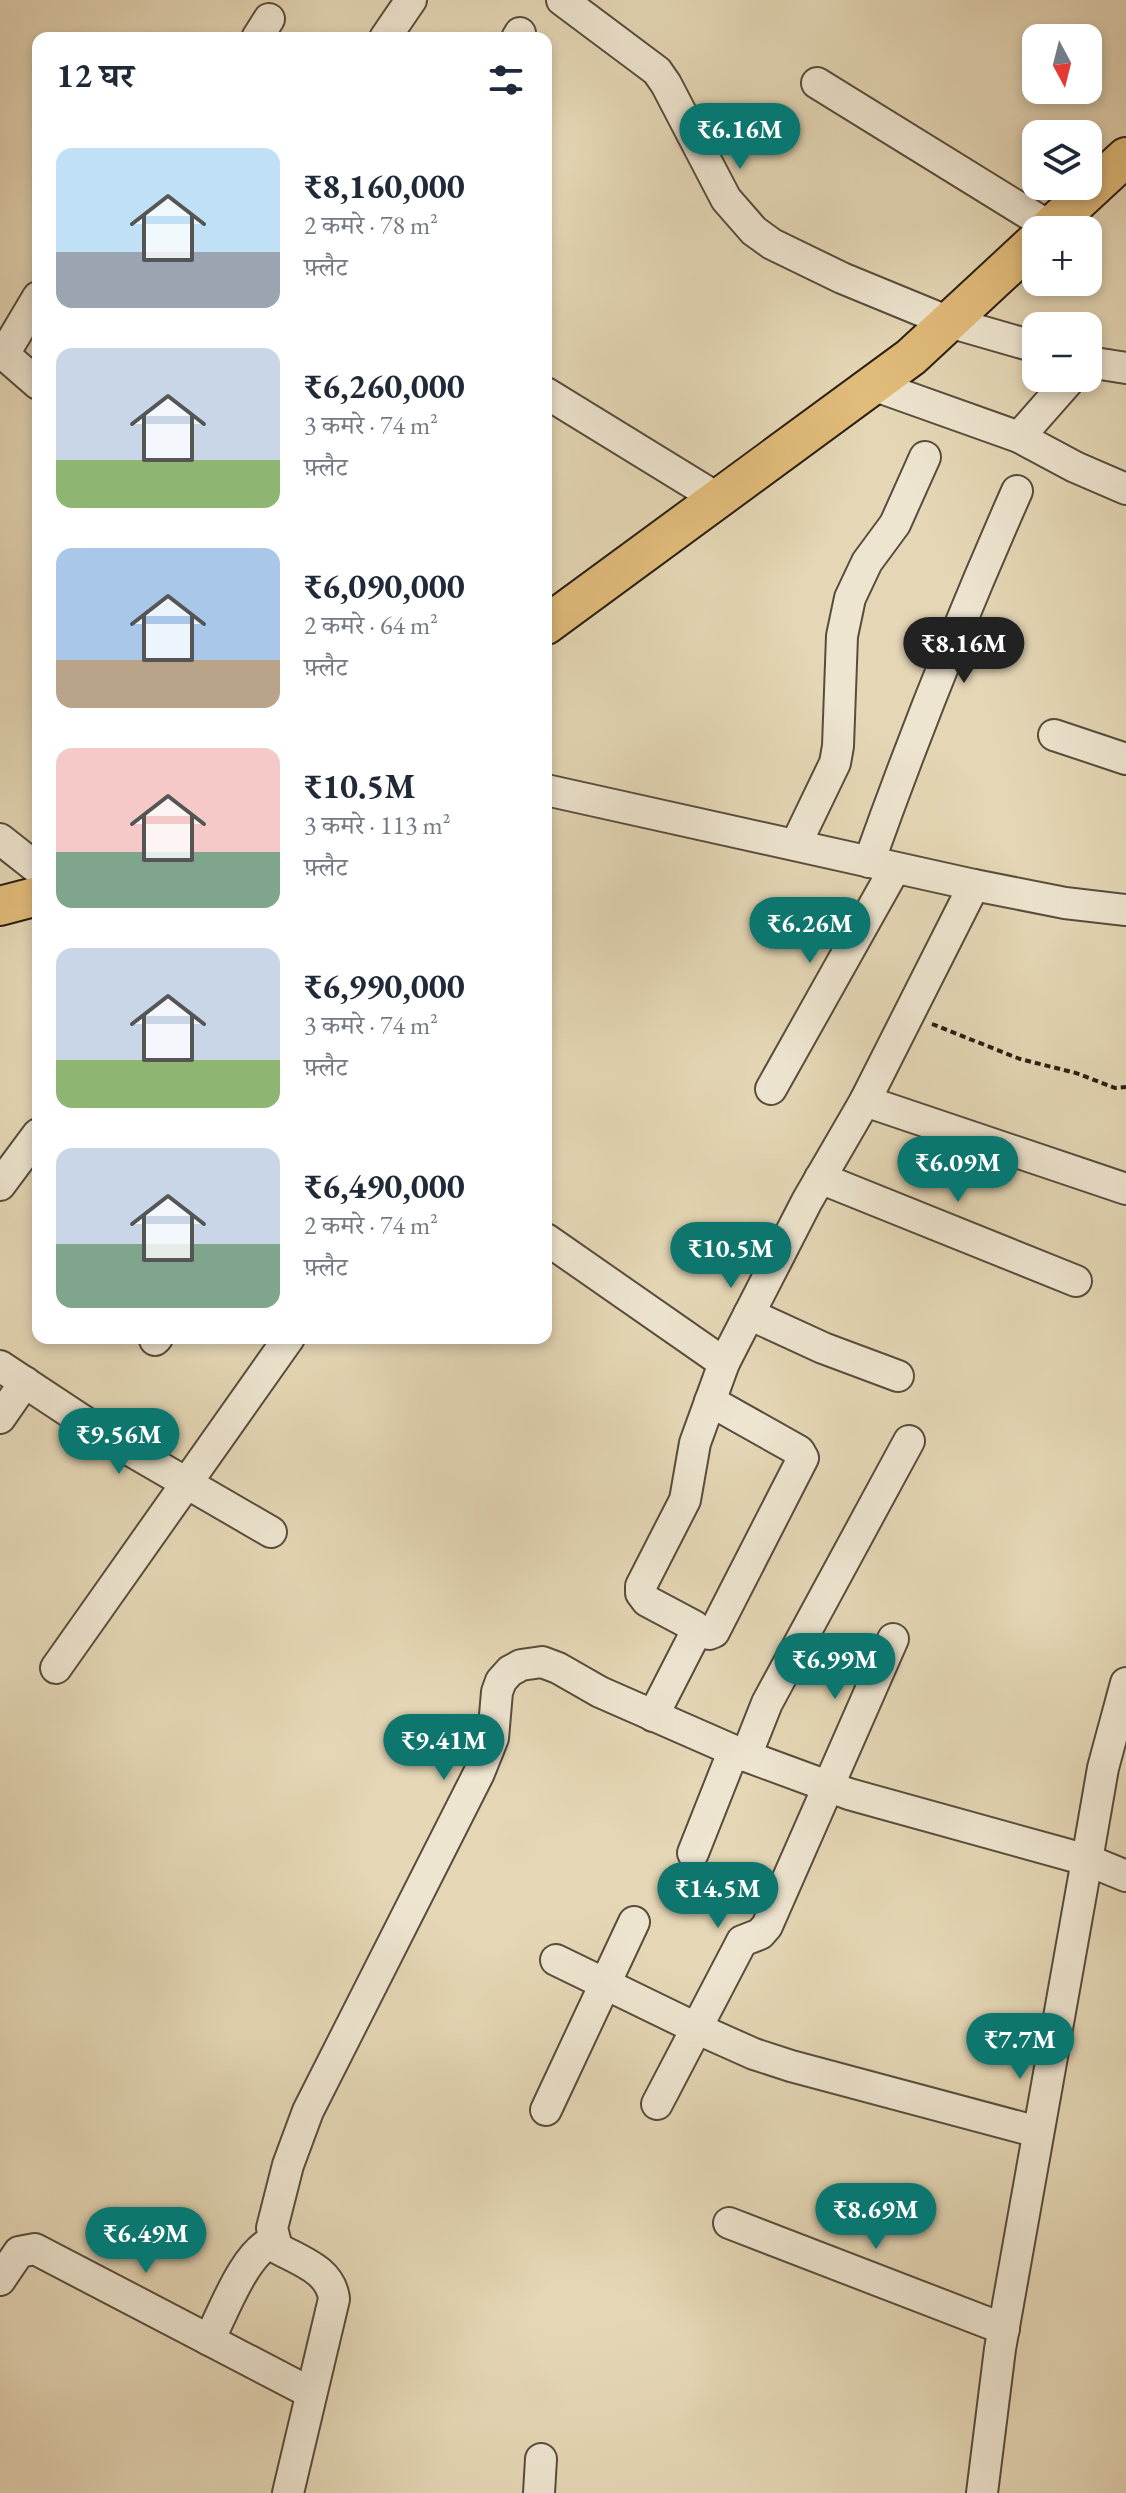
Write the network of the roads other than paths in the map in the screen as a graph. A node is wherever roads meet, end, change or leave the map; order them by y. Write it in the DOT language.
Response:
graph roads {
  1 [pos="411,0"];
  2 [pos="562,0"];
  3 [pos="389,32"];
  4 [pos="817,83"];
  5 [pos="1126,157"];
  6 [pos="1062,216"];
  7 [pos="1022,218"];
  8 [pos="1022,254"];
  9 [pos="32,310"];
  10 [pos="949,322"];
  11 [pos="1022,343"];
  12 [pos="2,352"];
  13 [pos="1102,364"];
  14 [pos="1126,368"];
  15 [pos="32,379"];
  16 [pos="873,385"];
  17 [pos="1059,392"];
  18 [pos="552,397"];
  19 [pos="1019,437"];
  20 [pos="925,457"];
  21 [pos="1126,489"];
  22 [pos="1017,491"];
  23 [pos="717,498"];
  24 [pos="552,621"];
  25 [pos="1054,735"];
  26 [pos="1126,759"];
  27 [pos="552,791"];
  28 [pos="0,839"];
  29 [pos="796,844"];
  30 [pos="32,864"];
  31 [pos="882,865"];
  32 [pos="974,885"];
  33 [pos="32,898"];
  34 [pos="0,906"];
  35 [pos="1126,910"];
  36 [pos="771,1089"];
  37 [pos="865,1101"];
  38 [pos="32,1142"];
  39 [pos="820,1178"];
  40 [pos="0,1185"];
  41 [pos="1126,1189"];
  42 [pos="552,1243"];
  43 [pos="1076,1281"];
  44 [pos="749,1314"];
  45 [pos="285,1344"];
  46 [pos="724,1363"];
  47 [pos="12,1374"];
  48 [pos="898,1376"];
  49 [pos="710,1401"];
  50 [pos="0,1418"];
  51 [pos="909,1441"];
  52 [pos="185,1483"];
  53 [pos="271,1532"];
  54 [pos="696,1631"];
  55 [pos="893,1639"];
  56 [pos="56,1668"];
  57 [pos="1126,1683"];
  58 [pos="653,1716"];
  59 [pos="740,1754"];
  60 [pos="827,1785"];
  61 [pos="693,1853"];
  62 [pos="1087,1860"];
  63 [pos="1126,1876"];
  64 [pos="634,1922"];
  65 [pos="556,1960"];
  66 [pos="606,1985"];
  67 [pos="698,2029"];
  68 [pos="657,2104"];
  69 [pos="546,2110"];
  70 [pos="1038,2132"];
  71 [pos="729,2223"];
  72 [pos="273,2241"];
  73 [pos="0,2280"];
  74 [pos="1004,2329"];
  75 [pos="209,2340"];
  76 [pos="311,2393"];
  77 [pos="541,2459"];
  78 [pos="288,2493"];
  79 [pos="539,2493"];
  80 [pos="982,2493"];
  1 -- 3 [label="street"];
  2 -- 10 [label="street"];
  4 -- 7 [label="street"];
  5 -- 6 [label="main road"];
  8 -- 10 [label="main road"];
  9 -- 12 [label="street"];
  10 -- 11 [label="street"];
  10 -- 16 [label="main road"];
  12 -- 15 [label="street"];
  13 -- 14 [label="street"];
  16 -- 19 [label="street"];
  16 -- 23 [label="main road"];
  17 -- 19 [label="street"];
  18 -- 23 [label="street"];
  19 -- 21 [label="street"];
  20 -- 29 [label="street"];
  22 -- 31 [label="street"];
  23 -- 24 [label="main road"];
  25 -- 26 [label="street"];
  27 -- 29 [label="street"];
  28 -- 30 [label="street"];
  29 -- 31 [label="street"];
  31 -- 32 [label="street"];
  31 -- 36 [label="street"];
  32 -- 35 [label="street"];
  32 -- 37 [label="street"];
  33 -- 34 [label="main road"];
  37 -- 39 [label="street"];
  37 -- 41 [label="street"];
  38 -- 40 [label="street"];
  39 -- 43 [label="street"];
  39 -- 44 [label="street"];
  42 -- 46 [label="street"];
  44 -- 46 [label="street"];
  44 -- 48 [label="street"];
  45 -- 52 [label="street"];
  46 -- 49 [label="street"];
  47 -- 50 [label="street"];
  47 -- 52 [label="street"];
  49 -- 54 [label="street"];
  49 -- 54 [label="street"];
  51 -- 59 [label="street"];
  52 -- 53 [label="street"];
  52 -- 56 [label="street"];
  54 -- 58 [label="street"];
  55 -- 60 [label="street"];
  57 -- 62 [label="street"];
  58 -- 59 [label="street"];
  58 -- 72 [label="street"];
  59 -- 60 [label="street"];
  59 -- 61 [label="street"];
  60 -- 62 [label="street"];
  60 -- 67 [label="street"];
  62 -- 63 [label="street"];
  62 -- 70 [label="street"];
  64 -- 66 [label="street"];
  65 -- 66 [label="street"];
  66 -- 67 [label="street"];
  66 -- 69 [label="street"];
  67 -- 68 [label="street"];
  67 -- 70 [label="street"];
  70 -- 74 [label="street"];
  71 -- 74 [label="street"];
  72 -- 75 [label="street"];
  72 -- 76 [label="street"];
  73 -- 75 [label="street"];
  74 -- 80 [label="street"];
  75 -- 76 [label="street"];
  76 -- 78 [label="street"];
  77 -- 79 [label="street"];
}
